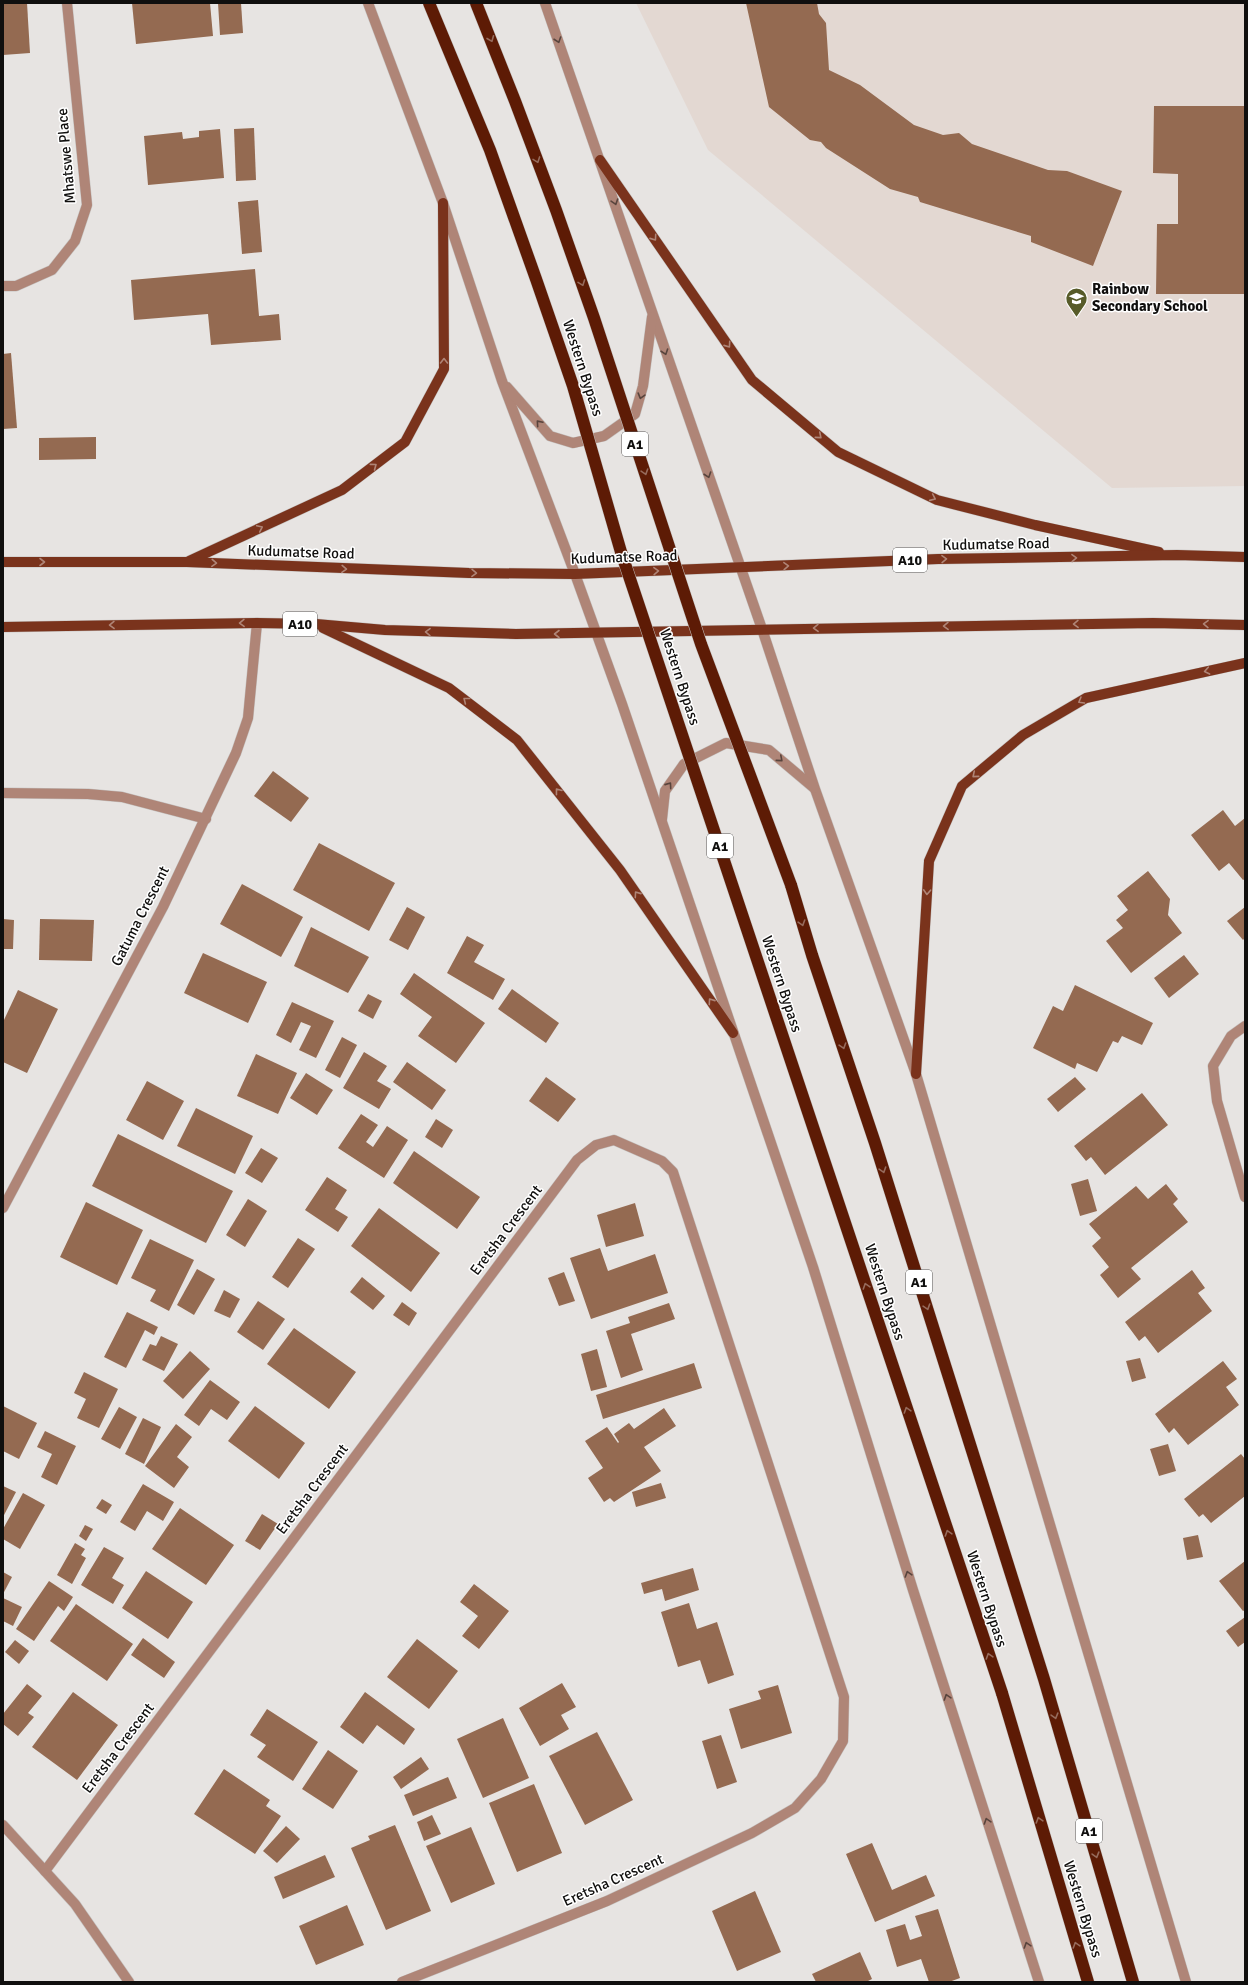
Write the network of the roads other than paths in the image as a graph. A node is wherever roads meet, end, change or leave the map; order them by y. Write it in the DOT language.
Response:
graph roads {
  1 [pos="67,3"];
  2 [pos="368,3"];
  3 [pos="429,3"];
  4 [pos="476,3"];
  5 [pos="545,3"];
  6 [pos="600,160"];
  7 [pos="443,203"];
  8 [pos="3,286"];
  9 [pos="652,316"];
  10 [pos="502,381"];
  11 [pos="1176,555"];
  12 [pos="1245,557"];
  13 [pos="3,562"];
  14 [pos="187,562"];
  15 [pos="741,568"];
  16 [pos="575,574"];
  17 [pos="257,623"];
  18 [pos="316,624"];
  19 [pos="1245,625"];
  20 [pos="3,627"];
  21 [pos="762,629"];
  22 [pos="596,633"];
  23 [pos="1245,663"];
  24 [pos="815,789"];
  25 [pos="3,793"];
  26 [pos="206,820"];
  27 [pos="662,823"];
  28 [pos="1245,1026"];
  29 [pos="734,1033"];
  30 [pos="916,1074"];
  31 [pos="1245,1197"];
  32 [pos="3,1208"];
  33 [pos="3,1825"];
  34 [pos="45,1870"];
  35 [pos="129,1982"];
  36 [pos="402,1982"];
  37 [pos="1039,1982"];
  38 [pos="1088,1982"];
  39 [pos="1133,1982"];
  40 [pos="1186,1982"];
  1 -- 8 [label="street, Mhatswe Place"];
  2 -- 7 [label="street"];
  38 -- 3 [label="highway, Western Bypass / A1, one-way, bridge"];
  4 -- 39 [label="highway, Western Bypass / A1, one-way, bridge"];
  5 -- 6 [label="street, one-way"];
  6 -- 9 [label="street, one-way"];
  6 -- 11 [label="main road, one-way"];
  7 -- 10 [label="street"];
  14 -- 7 [label="main road, one-way"];
  9 -- 10 [label="street, one-way"];
  9 -- 15 [label="street, one-way"];
  10 -- 16 [label="street"];
  11 -- 12 [label="main road, Kudumatse Road / A10"];
  15 -- 11 [label="main road, Kudumatse Road / A10, one-way"];
  13 -- 14 [label="main road, Kudumatse Road / A10, one-way"];
  14 -- 16 [label="main road, Kudumatse Road / A10, one-way"];
  16 -- 15 [label="main road, Kudumatse Road / A10, one-way"];
  15 -- 21 [label="street"];
  16 -- 22 [label="street"];
  17 -- 18 [label="main road, A10"];
  17 -- 20 [label="main road, A10, one-way"];
  17 -- 26 [label="street, Gatuma Crescent"];
  22 -- 18 [label="main road, A10, one-way"];
  29 -- 18 [label="main road, one-way"];
  19 -- 21 [label="main road, A10, one-way"];
  21 -- 22 [label="main road, A10"];
  21 -- 24 [label="street"];
  22 -- 27 [label="street"];
  23 -- 30 [label="main road, one-way"];
  27 -- 24 [label="street, one-way"];
  24 -- 30 [label="street"];
  25 -- 26 [label="street"];
  26 -- 32 [label="street, Gatuma Crescent"];
  27 -- 29 [label="street"];
  28 -- 31 [label="street"];
  37 -- 29 [label="street, one-way"];
  30 -- 40 [label="street"];
  33 -- 34 [label="street"];
  34 -- 35 [label="street"];
  34 -- 36 [label="street, Eretsha Crescent"];
}
